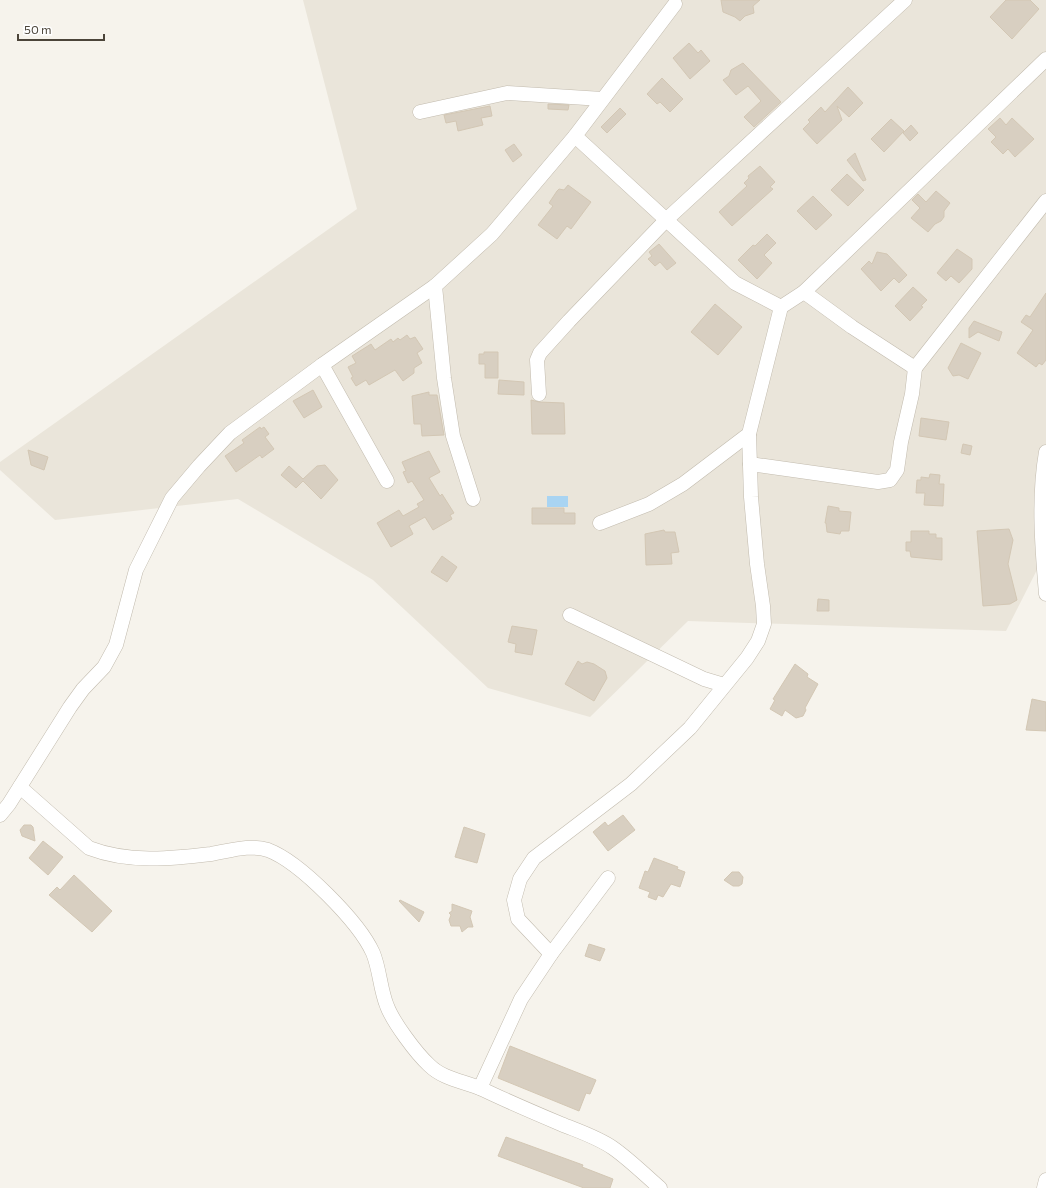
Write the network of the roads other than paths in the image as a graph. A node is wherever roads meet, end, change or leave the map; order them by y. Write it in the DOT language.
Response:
graph roads {
  1 [pos="905,0"];
  2 [pos="677,1"];
  3 [pos="1046,59"];
  4 [pos="602,99"];
  5 [pos="420,112"];
  6 [pos="575,136"];
  7 [pos="1046,201"];
  8 [pos="667,219"];
  9 [pos="435,286"];
  10 [pos="804,292"];
  11 [pos="781,307"];
  12 [pos="322,365"];
  13 [pos="915,368"];
  14 [pos="540,394"];
  15 [pos="749,434"];
  16 [pos="1046,452"];
  17 [pos="750,464"];
  18 [pos="387,481"];
  19 [pos="473,499"];
  20 [pos="600,523"];
  21 [pos="1046,594"];
  22 [pos="570,616"];
  23 [pos="724,685"];
  24 [pos="20,787"];
  25 [pos="0,815"];
  26 [pos="608,878"];
  27 [pos="551,954"];
  28 [pos="480,1088"];
  29 [pos="1046,1180"];
  30 [pos="660,1188"];
  31 [pos="1044,1188"];
  1 -- 8 [label="street"];
  2 -- 4 [label="street"];
  3 -- 10 [label="street"];
  4 -- 5 [label="street"];
  4 -- 6 [label="street"];
  6 -- 8 [label="street"];
  6 -- 9 [label="street"];
  7 -- 13 [label="street"];
  8 -- 11 [label="street"];
  8 -- 14 [label="street"];
  9 -- 12 [label="street"];
  9 -- 19 [label="street"];
  10 -- 11 [label="street"];
  10 -- 13 [label="street"];
  11 -- 15 [label="street"];
  12 -- 18 [label="street"];
  12 -- 24 [label="street"];
  13 -- 17 [label="street"];
  15 -- 17 [label="street"];
  15 -- 20 [label="street"];
  16 -- 21 [label="street"];
  17 -- 23 [label="street"];
  22 -- 23 [label="street"];
  23 -- 27 [label="street"];
  24 -- 25 [label="street"];
  24 -- 28 [label="street"];
  26 -- 27 [label="street"];
  27 -- 28 [label="street"];
  28 -- 30 [label="street"];
  29 -- 31 [label="street"];
}
